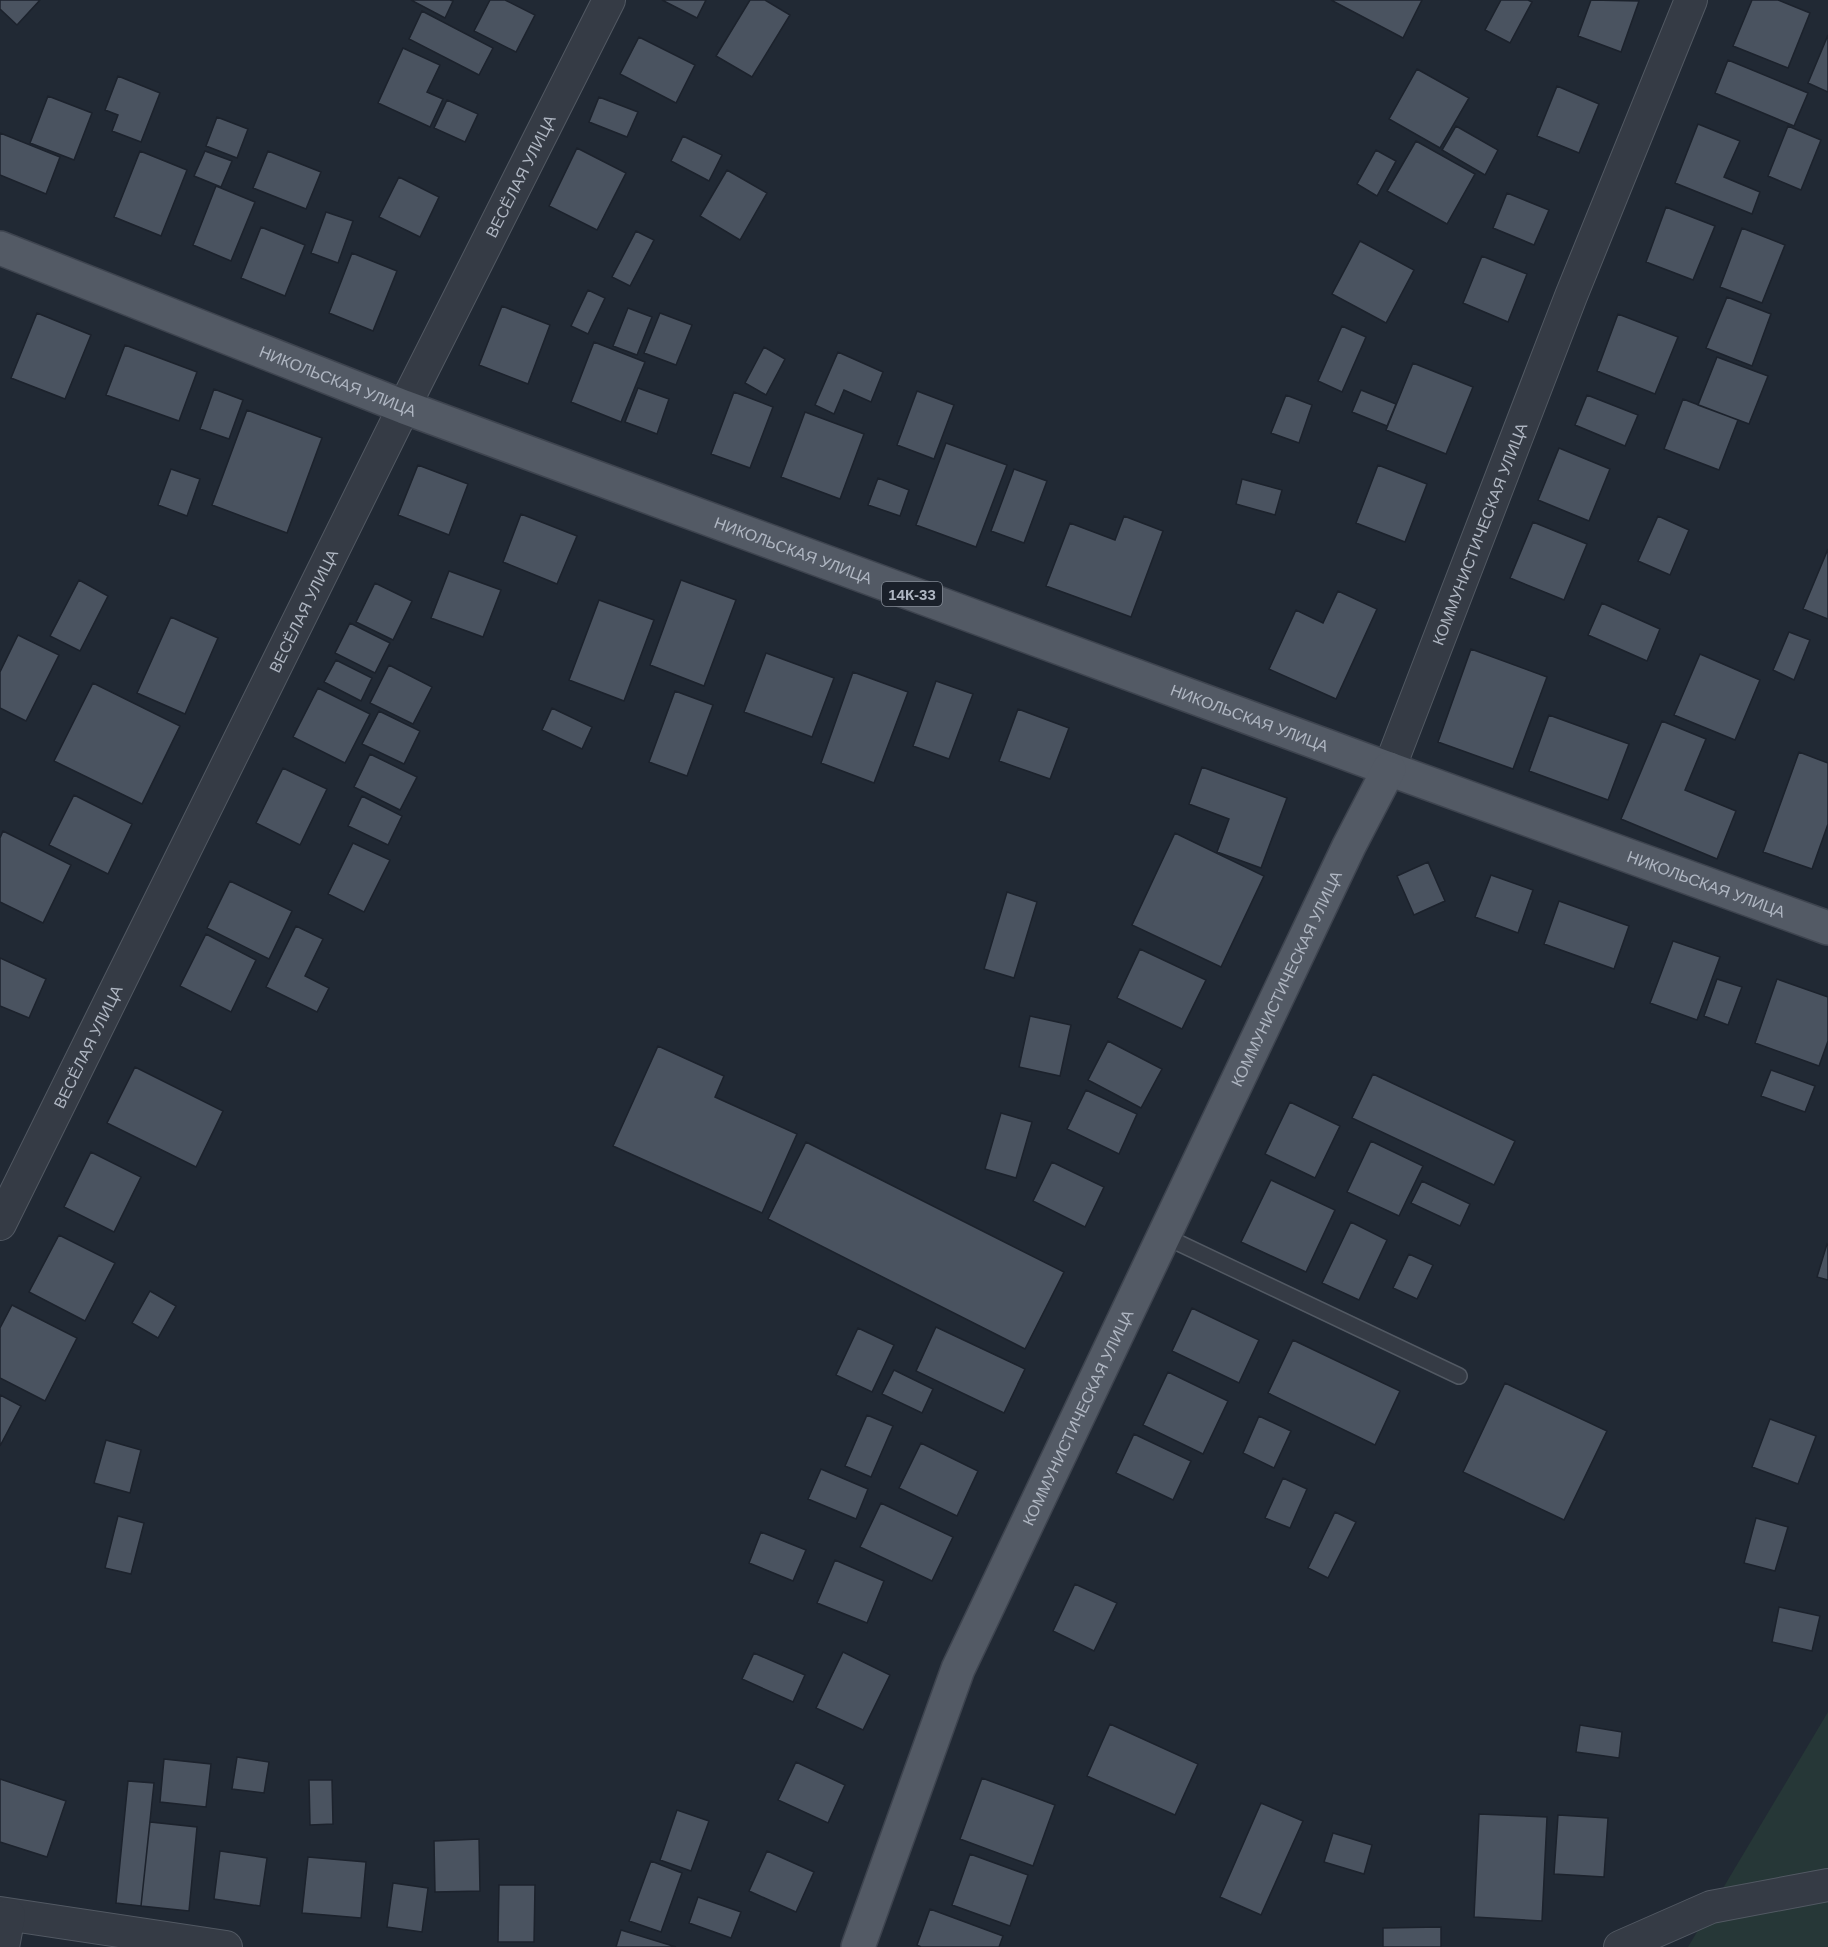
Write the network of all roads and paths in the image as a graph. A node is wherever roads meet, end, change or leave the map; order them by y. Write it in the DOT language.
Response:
graph roads {
  1 [pos="609,0"];
  2 [pos="1691,0"];
  3 [pos="0,248"];
  4 [pos="404,407"];
  5 [pos="1389,769"];
  6 [pos="1828,928"];
  7 [pos="0,1224"];
  8 [pos="1164,1236"];
  9 [pos="1459,1376"];
  10 [pos="1828,1885"];
  11 [pos="5,1914"];
  12 [pos="3,1947"];
  13 [pos="226,1947"];
  14 [pos="858,1947"];
  15 [pos="1620,1947"];
  1 -- 4 [label="street, ВЕСЁЛАЯ УЛИЦА"];
  2 -- 5 [label="street, КОММУНИСТИЧЕСКАЯ УЛИЦА"];
  3 -- 4 [label="main road, НИКОЛЬСКАЯ УЛИЦА / 14К-33"];
  4 -- 5 [label="main road, НИКОЛЬСКАЯ УЛИЦА / 14К-33"];
  4 -- 7 [label="street, ВЕСЁЛАЯ УЛИЦА"];
  5 -- 6 [label="main road, НИКОЛЬСКАЯ УЛИЦА / 14К-33"];
  5 -- 8 [label="main road, КОММУНИСТИЧЕСКАЯ УЛИЦА"];
  8 -- 9 [label="lane"];
  8 -- 14 [label="main road, КОММУНИСТИЧЕСКАЯ УЛИЦА"];
  10 -- 15 [label="street"];
  11 -- 12 [label="street"];
  11 -- 13 [label="street"];
}
